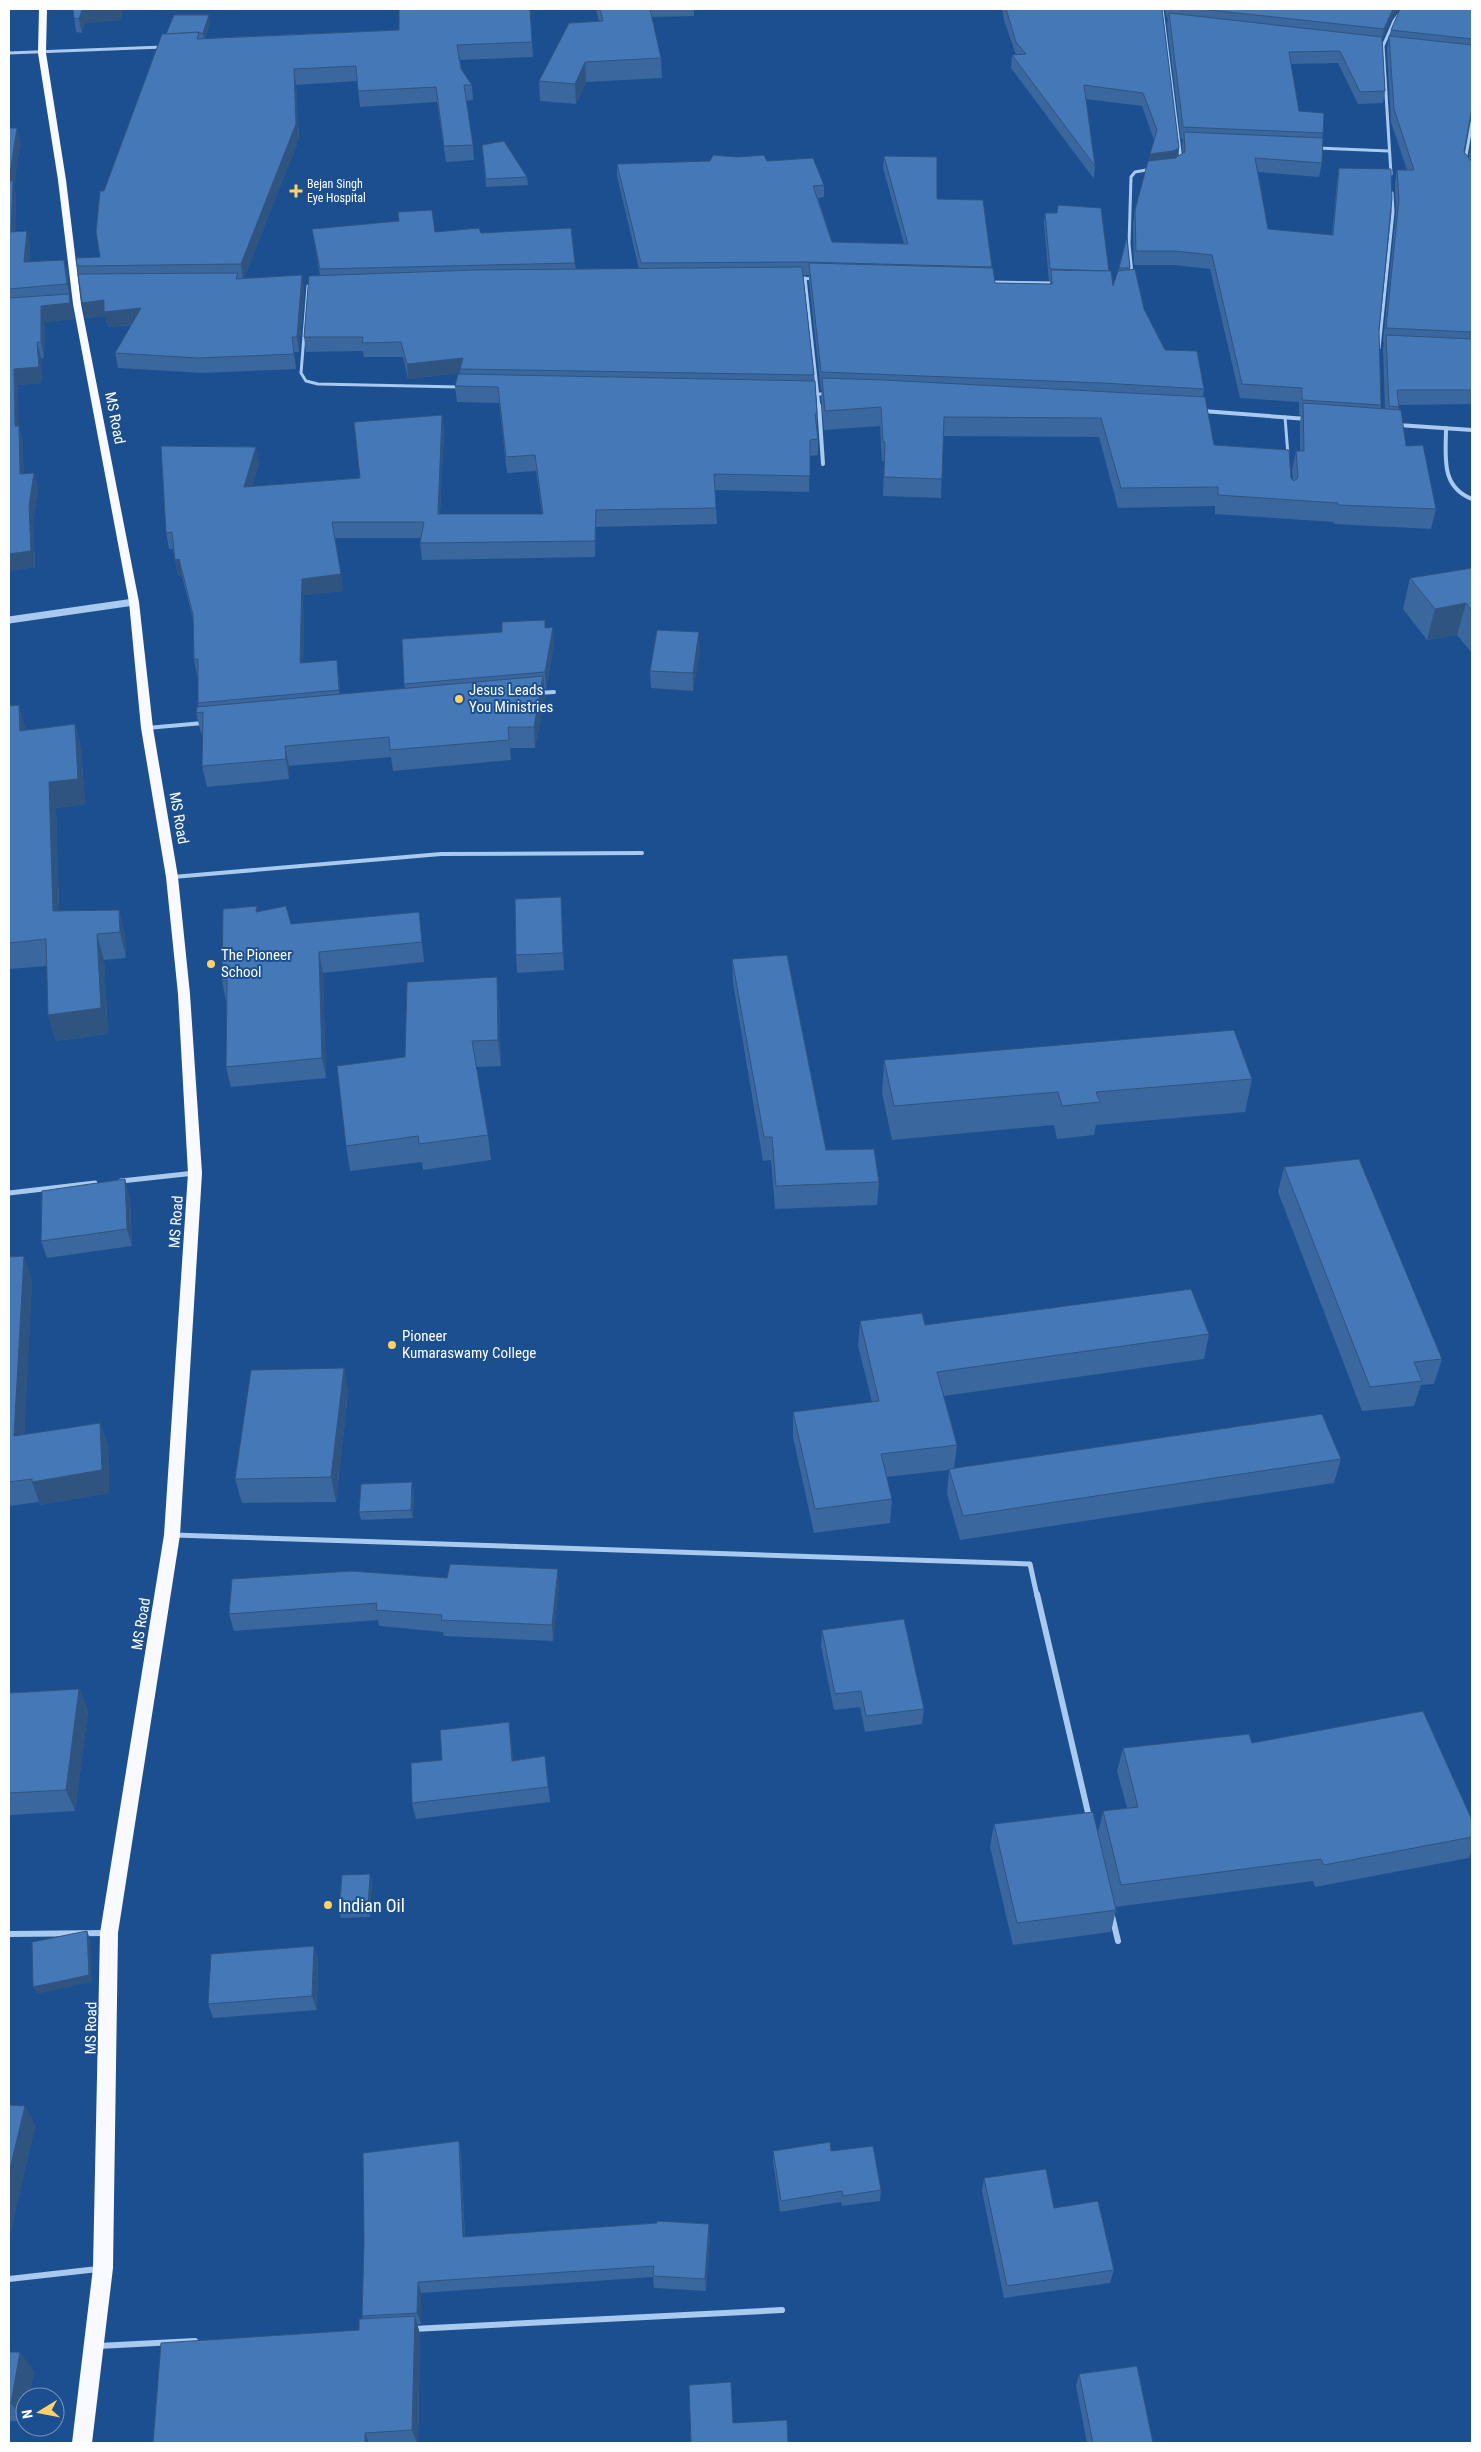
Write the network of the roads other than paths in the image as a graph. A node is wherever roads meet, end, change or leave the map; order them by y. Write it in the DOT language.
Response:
graph roads {
  1 [pos="43,9"];
  2 [pos="1162,9"];
  3 [pos="1404,9"];
  4 [pos="1164,21"];
  5 [pos="1173,22"];
  6 [pos="1373,45"];
  7 [pos="170,46"];
  8 [pos="1383,46"];
  9 [pos="1392,47"];
  10 [pos="42,53"];
  11 [pos="9,54"];
  12 [pos="1472,122"];
  13 [pos="1310,148"];
  14 [pos="1389,151"];
  15 [pos="1464,165"];
  16 [pos="1177,166"];
  17 [pos="1158,169"];
  18 [pos="1391,177"];
  19 [pos="1391,186"];
  20 [pos="795,278"];
  21 [pos="805,278"];
  22 [pos="824,279"];
  23 [pos="982,282"];
  24 [pos="1061,284"];
  25 [pos="1132,284"];
  26 [pos="317,285"];
  27 [pos="298,286"];
  28 [pos="308,286"];
  29 [pos="1379,345"];
  30 [pos="1388,345"];
  31 [pos="1379,355"];
  32 [pos="465,387"];
  33 [pos="808,394"];
  34 [pos="818,394"];
  35 [pos="836,394"];
  36 [pos="1194,410"];
  37 [pos="1285,417"];
  38 [pos="1314,419"];
  39 [pos="1391,424"];
  40 [pos="1446,428"];
  41 [pos="1472,430"];
  42 [pos="1288,457"];
  43 [pos="823,464"];
  44 [pos="1472,499"];
  45 [pos="134,602"];
  46 [pos="9,620"];
  47 [pos="554,692"];
  48 [pos="534,694"];
  49 [pos="206,723"];
  50 [pos="146,728"];
  51 [pos="642,853"];
  52 [pos="172,877"];
  53 [pos="195,1172"];
  54 [pos="117,1181"];
  55 [pos="107,1182"];
  56 [pos="9,1193"];
  57 [pos="172,1535"];
  58 [pos="1091,1825"];
  59 [pos="1111,1912"];
  60 [pos="109,1933"];
  61 [pos="9,1934"];
  62 [pos="1118,1941"];
  63 [pos="103,2268"];
  64 [pos="9,2279"];
  65 [pos="782,2310"];
  66 [pos="404,2330"];
  67 [pos="204,2340"];
  68 [pos="95,2346"];
  69 [pos="82,2443"];
  1 -- 10 [label="highway, MS Road"];
  2 -- 4 [label="street"];
  3 -- 8 [label="street"];
  4 -- 5 [label="street"];
  4 -- 16 [label="street"];
  6 -- 8 [label="street"];
  7 -- 10 [label="street"];
  8 -- 9 [label="street"];
  8 -- 14 [label="street"];
  10 -- 11 [label="street"];
  10 -- 45 [label="highway, MS Road"];
  12 -- 15 [label="street"];
  13 -- 14 [label="street"];
  14 -- 18 [label="street"];
  17 -- 25 [label="street"];
  19 -- 29 [label="street"];
  20 -- 21 [label="street"];
  21 -- 22 [label="street"];
  21 -- 34 [label="street"];
  23 -- 24 [label="street"];
  26 -- 28 [label="street"];
  27 -- 28 [label="street"];
  28 -- 32 [label="street"];
  29 -- 30 [label="street"];
  29 -- 31 [label="street"];
  33 -- 34 [label="street"];
  34 -- 35 [label="street"];
  34 -- 43 [label="street"];
  36 -- 37 [label="street"];
  37 -- 38 [label="street"];
  37 -- 42 [label="lane"];
  39 -- 40 [label="street"];
  40 -- 41 [label="street"];
  40 -- 44 [label="street"];
  45 -- 46 [label="street"];
  45 -- 50 [label="highway, MS Road"];
  47 -- 48 [label="street"];
  49 -- 50 [label="street"];
  50 -- 52 [label="highway, MS Road"];
  51 -- 52 [label="street"];
  52 -- 53 [label="highway, MS Road"];
  53 -- 54 [label="street"];
  53 -- 57 [label="highway, MS Road"];
  55 -- 56 [label="street"];
  57 -- 58 [label="street"];
  57 -- 60 [label="highway, MS Road"];
  59 -- 62 [label="street"];
  60 -- 61 [label="street"];
  60 -- 63 [label="highway, MS Road"];
  63 -- 64 [label="street"];
  63 -- 68 [label="highway, MS Road"];
  65 -- 66 [label="street"];
  67 -- 68 [label="street"];
  68 -- 69 [label="highway, MS Road"];
}
